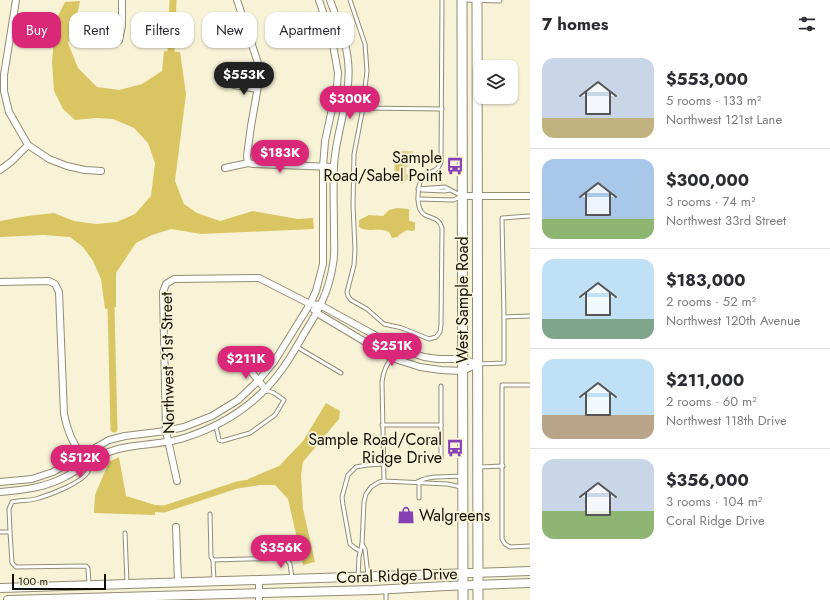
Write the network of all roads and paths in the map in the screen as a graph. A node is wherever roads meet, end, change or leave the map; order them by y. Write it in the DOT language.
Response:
graph roads {
  1 [pos="16,0"];
  2 [pos="122,0"];
  3 [pos="237,0"];
  4 [pos="318,0"];
  5 [pos="330,0"];
  6 [pos="350,0"];
  7 [pos="442,0"];
  8 [pos="462,0"];
  9 [pos="477,0"];
  10 [pos="500,1"];
  11 [pos="122,12"];
  12 [pos="348,72"];
  13 [pos="338,73"];
  14 [pos="234,85"];
  15 [pos="257,89"];
  16 [pos="363,108"];
  17 [pos="442,109"];
  18 [pos="28,145"];
  19 [pos="248,163"];
  20 [pos="323,167"];
  21 [pos="334,167"];
  22 [pos="225,168"];
  23 [pos="0,170"];
  24 [pos="101,171"];
  25 [pos="418,189"];
  26 [pos="450,190"];
  27 [pos="432,191"];
  28 [pos="462,196"];
  29 [pos="478,196"];
  30 [pos="530,196"];
  31 [pos="418,199"];
  32 [pos="432,200"];
  33 [pos="530,216"];
  34 [pos="0,282"];
  35 [pos="310,304"];
  36 [pos="320,305"];
  37 [pos="317,313"];
  38 [pos="530,316"];
  39 [pos="504,317"];
  40 [pos="296,347"];
  41 [pos="398,348"];
  42 [pos="240,358"];
  43 [pos="392,358"];
  44 [pos="462,359"];
  45 [pos="478,364"];
  46 [pos="462,371"];
  47 [pos="341,373"];
  48 [pos="258,381"];
  49 [pos="530,385"];
  50 [pos="441,386"];
  51 [pos="266,390"];
  52 [pos="382,425"];
  53 [pos="441,425"];
  54 [pos="216,426"];
  55 [pos="166,431"];
  56 [pos="168,442"];
  57 [pos="81,455"];
  58 [pos="441,458"];
  59 [pos="384,464"];
  60 [pos="86,465"];
  61 [pos="503,466"];
  62 [pos="478,467"];
  63 [pos="462,476"];
  64 [pos="177,481"];
  65 [pos="384,481"];
  66 [pos="0,482"];
  67 [pos="418,483"];
  68 [pos="462,487"];
  69 [pos="0,492"];
  70 [pos="418,498"];
  71 [pos="210,514"];
  72 [pos="176,527"];
  73 [pos="0,532"];
  74 [pos="10,532"];
  75 [pos="125,533"];
  76 [pos="362,544"];
  77 [pos="530,546"];
  78 [pos="360,550"];
  79 [pos="213,560"];
  80 [pos="530,570"];
  81 [pos="478,572"];
  82 [pos="463,573"];
  83 [pos="358,576"];
  84 [pos="368,576"];
  85 [pos="292,578"];
  86 [pos="259,580"];
  87 [pos="214,582"];
  88 [pos="178,583"];
  89 [pos="530,583"];
  90 [pos="127,584"];
  91 [pos="478,584"];
  92 [pos="463,585"];
  93 [pos="89,586"];
  94 [pos="0,588"];
  95 [pos="386,589"];
  96 [pos="259,596"];
  97 [pos="160,598"];
  98 [pos="91,599"];
  99 [pos="8,600"];
  100 [pos="386,600"];
  101 [pos="463,600"];
  102 [pos="478,600"];
  1 -- 18 [label="street"];
  2 -- 11 [label="street"];
  3 -- 15 [label="street"];
  4 -- 13 [label="street"];
  5 -- 12 [label="street"];
  6 -- 16 [label="lane"];
  7 -- 17 [label="lane"];
  8 -- 9 [label="lane"];
  8 -- 28 [label="main road, West Sample Road"];
  9 -- 10 [label="lane"];
  9 -- 29 [label="main road, West Sample Road"];
  12 -- 13 [label="street"];
  12 -- 21 [label="street"];
  13 -- 20 [label="street"];
  14 -- 15 [label="street"];
  15 -- 19 [label="street"];
  16 -- 17 [label="lane"];
  16 -- 31 [label="lane"];
  17 -- 25 [label="lane"];
  18 -- 23 [label="street"];
  18 -- 24 [label="street"];
  19 -- 20 [label="street"];
  19 -- 22 [label="street"];
  20 -- 21 [label="street"];
  20 -- 35 [label="street"];
  21 -- 36 [label="street"];
  25 -- 26 [label="lane"];
  25 -- 27 [label="lane"];
  25 -- 31 [label="lane"];
  26 -- 27 [label="lane"];
  26 -- 28 [label="lane"];
  27 -- 32 [label="lane"];
  28 -- 29 [label="street"];
  28 -- 32 [label="lane"];
  28 -- 44 [label="main road, West Sample Road"];
  29 -- 30 [label="street"];
  29 -- 45 [label="main road, West Sample Road"];
  31 -- 32 [label="lane"];
  33 -- 39 [label="lane"];
  34 -- 57 [label="street"];
  35 -- 36 [label="street"];
  35 -- 37 [label="street"];
  35 -- 48 [label="street"];
  35 -- 55 [label="street, Northwest 31st Street"];
  36 -- 37 [label="street"];
  36 -- 41 [label="street"];
  37 -- 40 [label="street"];
  37 -- 43 [label="street"];
  38 -- 39 [label="lane"];
  39 -- 45 [label="lane"];
  40 -- 47 [label="lane"];
  40 -- 51 [label="street"];
  41 -- 43 [label="lane"];
  41 -- 44 [label="street"];
  42 -- 48 [label="street"];
  43 -- 46 [label="street"];
  43 -- 52 [label="lane"];
  44 -- 45 [label="street"];
  44 -- 46 [label="main road, West Sample Road"];
  45 -- 46 [label="street"];
  45 -- 62 [label="main road, West Sample Road"];
  46 -- 63 [label="main road, West Sample Road"];
  48 -- 51 [label="street"];
  48 -- 55 [label="street"];
  49 -- 61 [label="lane"];
  50 -- 53 [label="lane"];
  51 -- 54 [label="street"];
  51 -- 54 [label="lane"];
  52 -- 53 [label="lane"];
  52 -- 59 [label="lane"];
  53 -- 58 [label="lane"];
  54 -- 56 [label="street"];
  55 -- 56 [label="street, Northwest 31st Street"];
  55 -- 57 [label="street"];
  56 -- 60 [label="street"];
  56 -- 64 [label="street, Northwest 31st Street"];
  57 -- 60 [label="street"];
  57 -- 66 [label="street"];
  59 -- 65 [label="lane"];
  59 -- 78 [label="lane"];
  60 -- 69 [label="street"];
  60 -- 74 [label="lane"];
  61 -- 62 [label="lane"];
  61 -- 77 [label="lane"];
  62 -- 81 [label="main road, West Sample Road"];
  63 -- 67 [label="lane"];
  63 -- 68 [label="main road, West Sample Road"];
  65 -- 67 [label="lane"];
  65 -- 76 [label="lane"];
  67 -- 68 [label="lane"];
  67 -- 70 [label="lane"];
  68 -- 82 [label="main road, West Sample Road"];
  71 -- 79 [label="lane"];
  72 -- 88 [label="street"];
  73 -- 74 [label="lane"];
  74 -- 93 [label="lane"];
  75 -- 90 [label="lane"];
  76 -- 78 [label="lane"];
  76 -- 84 [label="lane"];
  78 -- 83 [label="lane"];
  79 -- 85 [label="lane"];
  79 -- 87 [label="lane"];
  80 -- 81 [label="main road, Coral Ridge Drive"];
  81 -- 82 [label="main road, Coral Ridge Drive"];
  81 -- 91 [label="main road, West Sample Road"];
  82 -- 84 [label="main road, Coral Ridge Drive"];
  82 -- 92 [label="main road, West Sample Road"];
  83 -- 84 [label="main road, Coral Ridge Drive"];
  83 -- 85 [label="main road, Coral Ridge Drive"];
  85 -- 86 [label="main road, Coral Ridge Drive"];
  86 -- 87 [label="main road, Coral Ridge Drive"];
  86 -- 96 [label="street"];
  87 -- 88 [label="main road, Coral Ridge Drive"];
  88 -- 90 [label="main road, Coral Ridge Drive"];
  89 -- 91 [label="main road, Coral Ridge Drive"];
  90 -- 93 [label="main road, Coral Ridge Drive"];
  91 -- 92 [label="main road, Coral Ridge Drive"];
  91 -- 102 [label="main road, West Sample Road"];
  92 -- 95 [label="main road, Coral Ridge Drive"];
  92 -- 101 [label="main road, West Sample Road"];
  93 -- 94 [label="main road, Coral Ridge Drive"];
  95 -- 96 [label="main road, Coral Ridge Drive"];
  95 -- 100 [label="lane"];
  96 -- 97 [label="main road, Coral Ridge Drive"];
  97 -- 98 [label="main road, Coral Ridge Drive"];
  98 -- 99 [label="main road, Coral Ridge Drive"];
}
